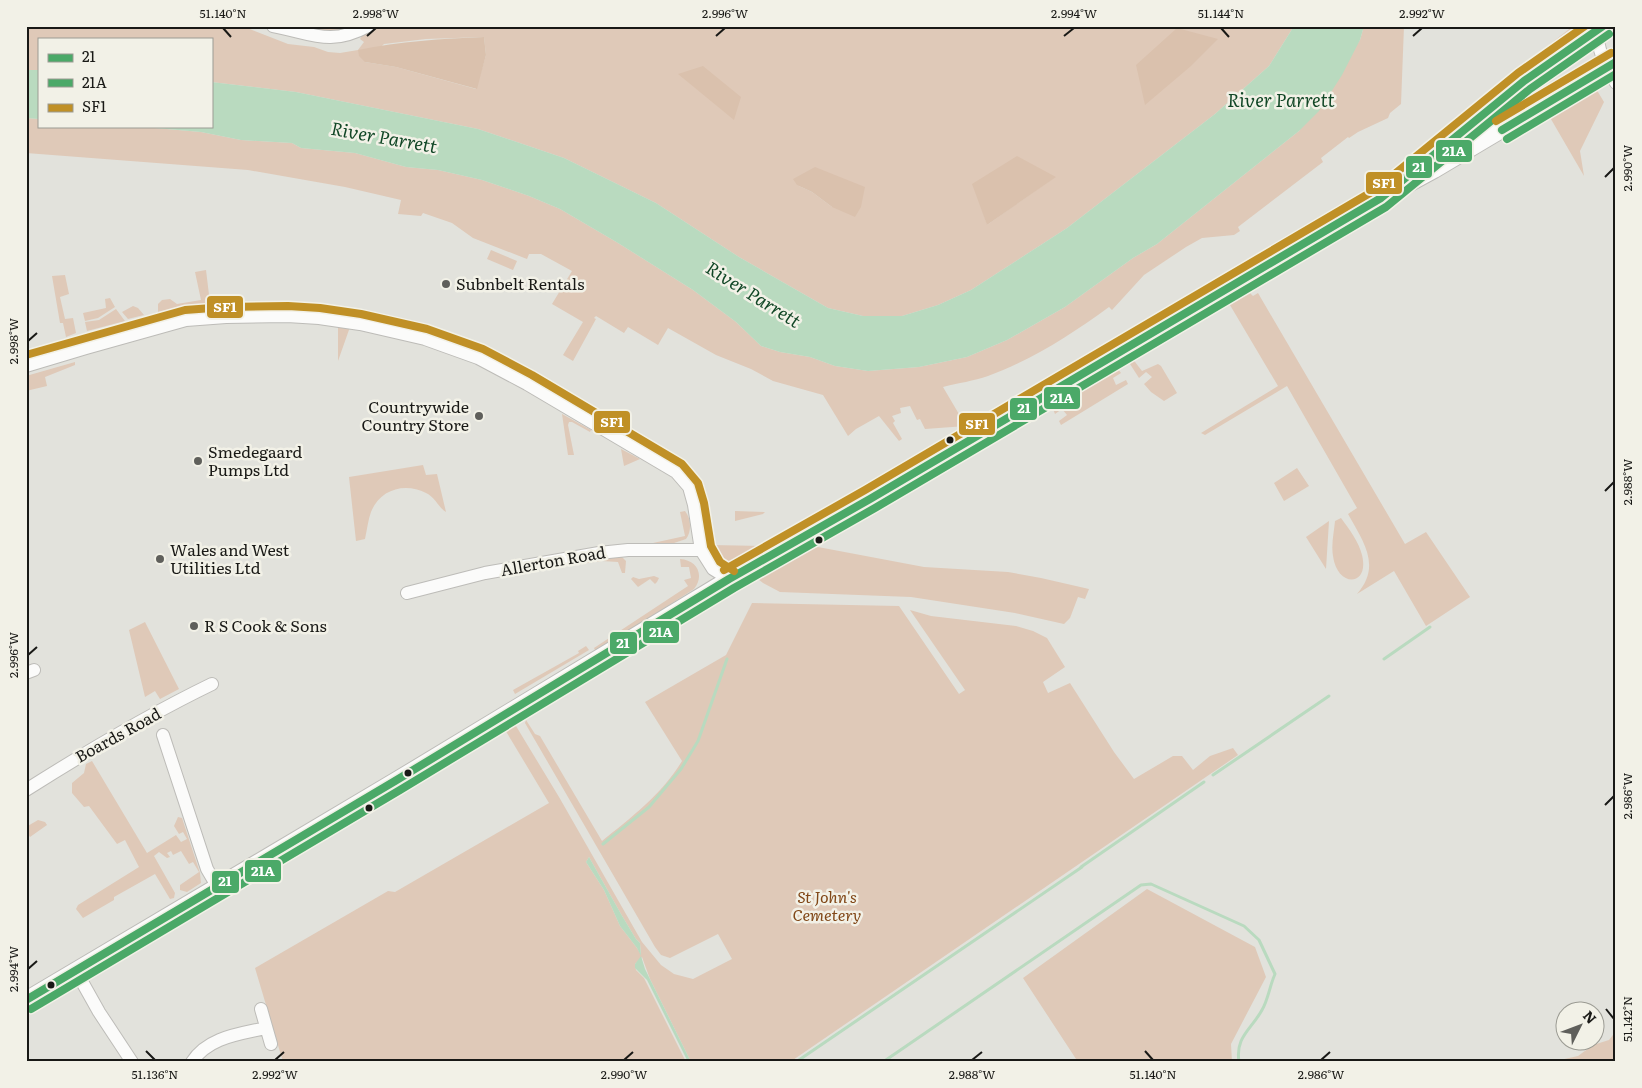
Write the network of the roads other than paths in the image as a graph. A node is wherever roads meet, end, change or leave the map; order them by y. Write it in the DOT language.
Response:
graph roads {
  1 [pos="274,26"];
  2 [pos="368,26"];
  3 [pos="1600,28"];
  4 [pos="1612,65"];
  5 [pos="1616,83"];
  6 [pos="1381,198"];
  7 [pos="26,366"];
  8 [pos="701,550"];
  9 [pos="729,579"];
  10 [pos="407,593"];
  11 [pos="212,684"];
  12 [pos="163,735"];
  13 [pos="26,790"];
  14 [pos="217,886"];
  15 [pos="76,971"];
  16 [pos="26,1000"];
  17 [pos="261,1010"];
  18 [pos="266,1028"];
  19 [pos="271,1044"];
  20 [pos="132,1062"];
  21 [pos="192,1062"];
  1 -- 2 [label="street"];
  3 -- 4 [label="street"];
  3 -- 6 [label="main road"];
  4 -- 5 [label="street"];
  4 -- 6 [label="main road"];
  6 -- 9 [label="main road"];
  7 -- 8 [label="street"];
  8 -- 9 [label="street"];
  8 -- 10 [label="street, Allerton Road"];
  9 -- 14 [label="main road"];
  11 -- 13 [label="street, Boards Road"];
  12 -- 14 [label="street"];
  14 -- 15 [label="main road"];
  15 -- 16 [label="main road"];
  15 -- 20 [label="street"];
  17 -- 18 [label="street"];
  18 -- 19 [label="street"];
  18 -- 21 [label="street"];
}
